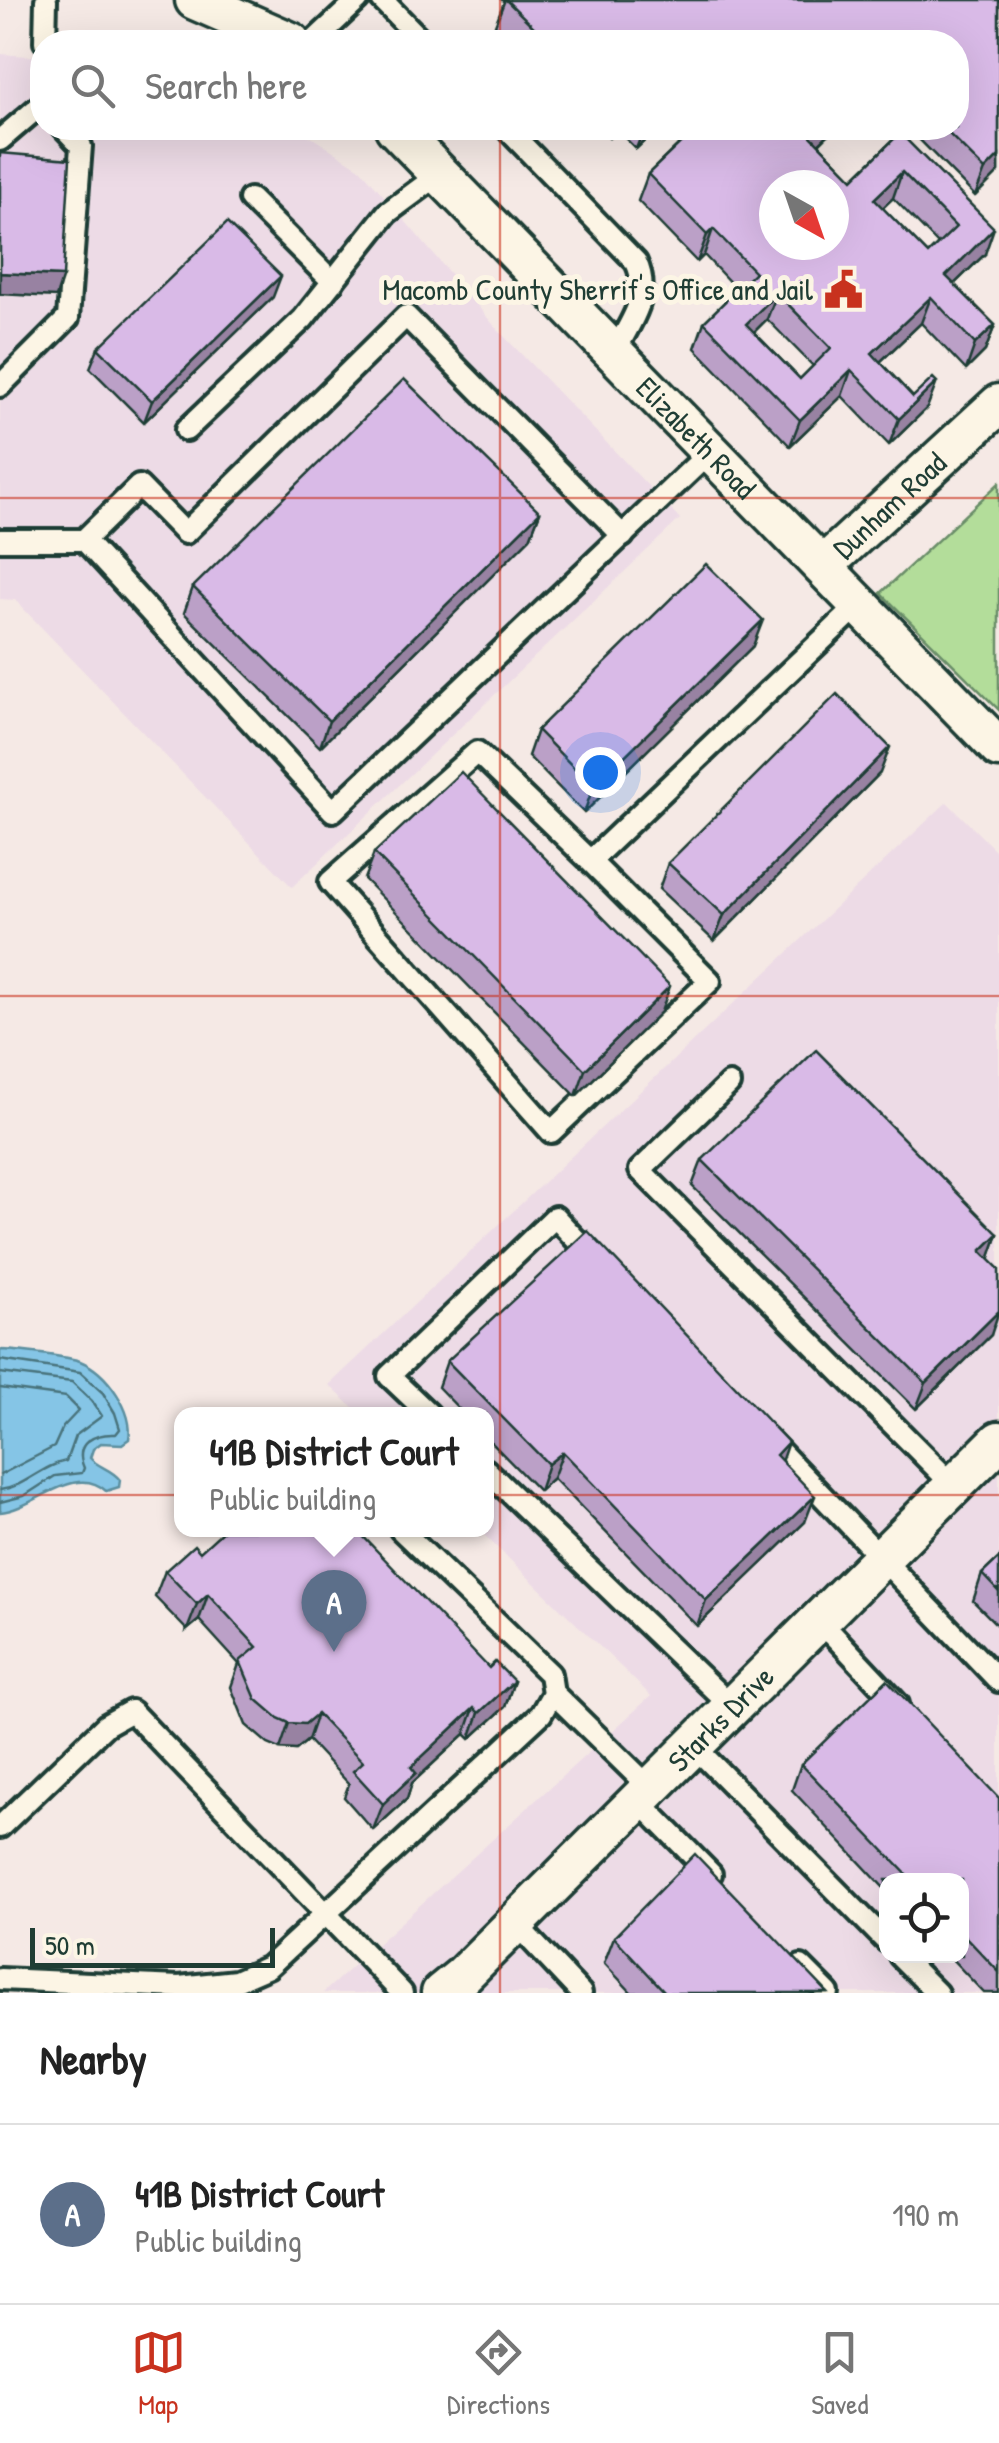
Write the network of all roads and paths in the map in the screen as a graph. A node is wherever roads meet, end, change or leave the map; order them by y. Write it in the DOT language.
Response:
graph roads {
  1 [pos="46,0"];
  2 [pos="195,0"];
  3 [pos="358,0"];
  4 [pos="382,0"];
  5 [pos="45,30"];
  6 [pos="264,30"];
  7 [pos="326,30"];
  8 [pos="411,30"];
  9 [pos="30,114"];
  10 [pos="0,140"];
  11 [pos="75,140"];
  12 [pos="408,140"];
  13 [pos="518,140"];
  14 [pos="442,173"];
  15 [pos="250,199"];
  16 [pos="333,282"];
  17 [pos="615,351"];
  18 [pos="0,386"];
  19 [pos="999,404"];
  20 [pos="186,430"];
  21 [pos="712,451"];
  22 [pos="623,536"];
  23 [pos="0,540"];
  24 [pos="84,540"];
  25 [pos="823,566"];
  26 [pos="860,604"];
  27 [pos="999,748"];
  28 [pos="590,861"];
  29 [pos="729,1084"];
  30 [pos="609,1274"];
  31 [pos="421,1407"];
  32 [pos="745,1415"];
  33 [pos="999,1442"];
  34 [pos="494,1478"];
  35 [pos="954,1485"];
  36 [pos="408,1537"];
  37 [pos="881,1556"];
  38 [pos="818,1618"];
  39 [pos="999,1681"];
  40 [pos="552,1693"];
  41 [pos="731,1706"];
  42 [pos="908,1714"];
  43 [pos="692,1745"];
  44 [pos="644,1794"];
  45 [pos="0,1827"];
  46 [pos="719,1882"];
  47 [pos="324,1914"];
  48 [pos="515,1923"];
  49 [pos="879,1935"];
  50 [pos="787,1952"];
  51 [pos="907,1963"];
  52 [pos="0,1980"];
  53 [pos="452,1990"];
  54 [pos="402,1993"];
  55 [pos="581,1993"];
  56 [pos="828,1993"];
  57 [pos="938,1993"];
  1 -- 5 [label="lane"];
  2 -- 6 [label="street"];
  3 -- 7 [label="lane"];
  4 -- 8 [label="lane"];
  9 -- 10 [label="lane"];
  11 -- 18 [label="lane"];
  12 -- 14 [label="street, Elizabeth Road"];
  13 -- 17 [label="lane"];
  14 -- 16 [label="lane"];
  14 -- 17 [label="street, Elizabeth Road"];
  15 -- 16 [label="lane"];
  16 -- 20 [label="lane"];
  17 -- 21 [label="street, Elizabeth Road"];
  19 -- 25 [label="street, Dunham Road"];
  21 -- 22 [label="lane"];
  21 -- 25 [label="street, Elizabeth Road"];
  22 -- 24 [label="lane"];
  22 -- 24 [label="lane"];
  23 -- 24 [label="lane"];
  25 -- 26 [label="street, Elizabeth Road"];
  26 -- 27 [label="street, Elizabeth Road"];
  26 -- 28 [label="lane"];
  28 -- 28 [label="lane"];
  29 -- 35 [label="lane"];
  30 -- 31 [label="lane"];
  32 -- 37 [label="lane"];
  33 -- 35 [label="street, Starks Drive"];
  34 -- 41 [label="lane"];
  35 -- 37 [label="street, Starks Drive"];
  36 -- 40 [label="lane"];
  37 -- 38 [label="street, Starks Drive"];
  37 -- 39 [label="lane"];
  38 -- 41 [label="street, Starks Drive"];
  38 -- 42 [label="lane"];
  40 -- 44 [label="lane"];
  40 -- 47 [label="lane"];
  41 -- 43 [label="street, Starks Drive"];
  43 -- 44 [label="street, Starks Drive"];
  43 -- 49 [label="lane"];
  44 -- 46 [label="lane"];
  44 -- 48 [label="street, Starks Drive"];
  45 -- 47 [label="lane"];
  47 -- 52 [label="lane"];
  47 -- 54 [label="lane"];
  48 -- 53 [label="street, Starks Drive"];
  48 -- 55 [label="lane"];
  50 -- 56 [label="lane"];
  51 -- 57 [label="lane"];
}
